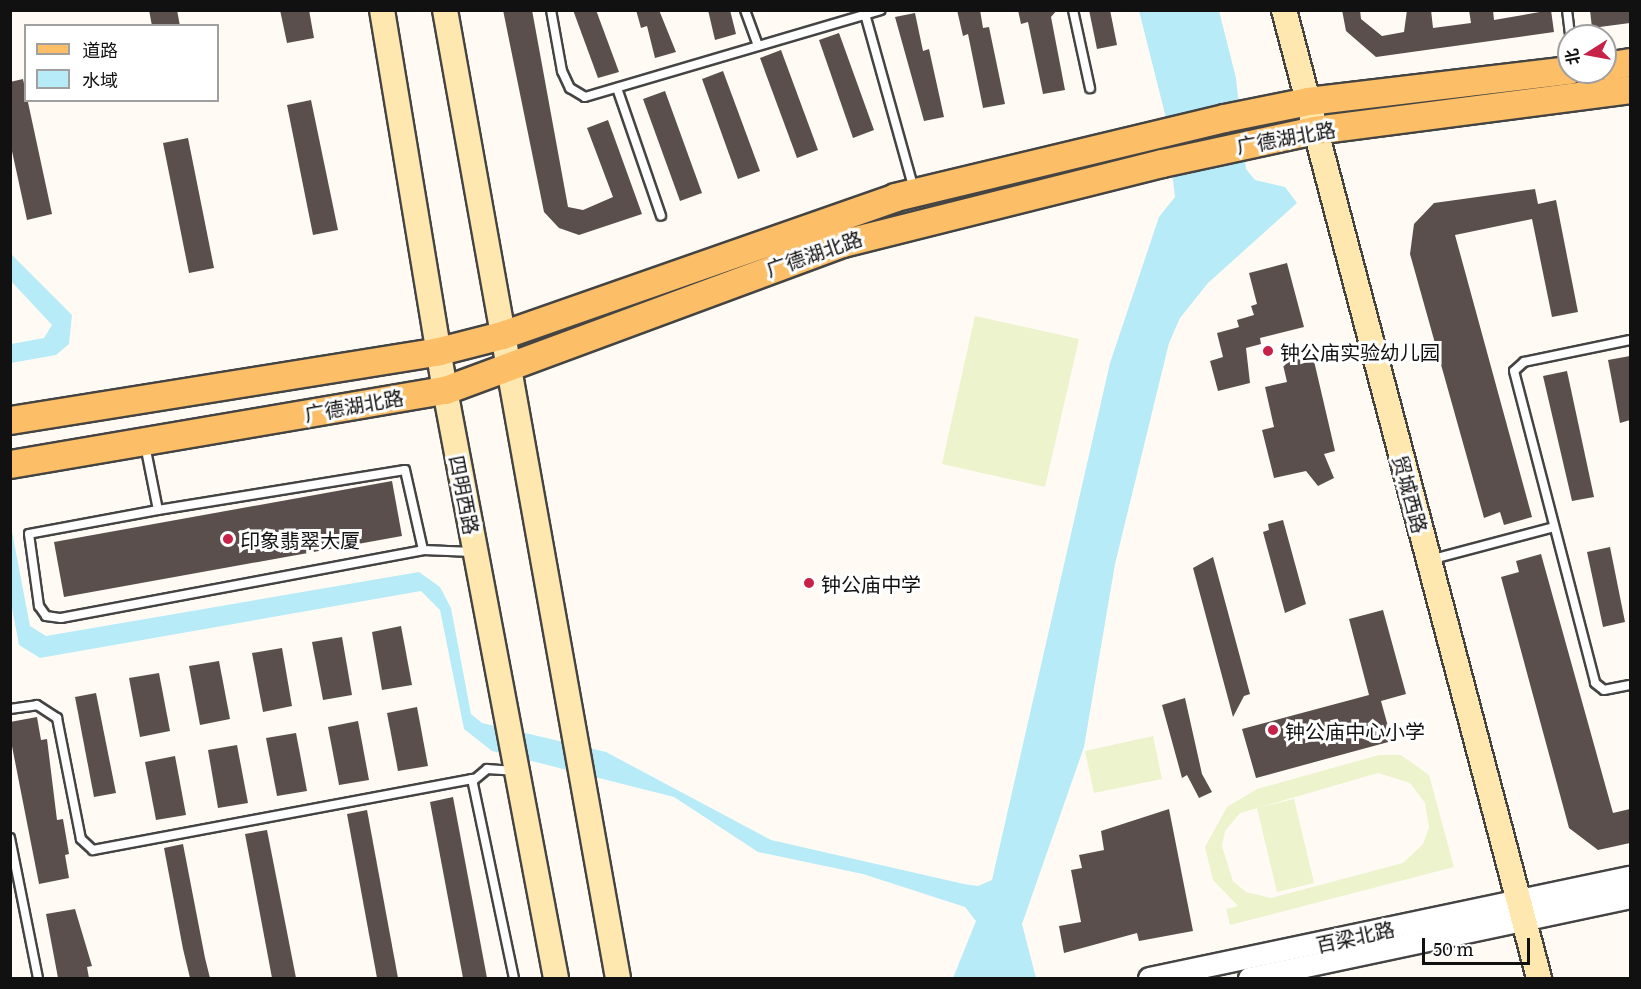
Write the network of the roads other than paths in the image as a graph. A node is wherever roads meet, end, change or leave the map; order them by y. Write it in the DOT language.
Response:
graph roads {
  1 [pos="382,10"];
  2 [pos="445,10"];
  3 [pos="551,10"];
  4 [pos="745,10"];
  5 [pos="880,10"];
  6 [pos="1073,10"];
  7 [pos="1284,10"];
  8 [pos="865,14"];
  9 [pos="758,46"];
  10 [pos="1557,71"];
  11 [pos="617,88"];
  12 [pos="1089,88"];
  13 [pos="1630,89"];
  14 [pos="1308,101"];
  15 [pos="1315,130"];
  16 [pos="915,192"];
  17 [pos="662,216"];
  18 [pos="502,335"];
  19 [pos="1630,340"];
  20 [pos="439,351"];
  21 [pos="507,366"];
  22 [pos="445,390"];
  23 [pos="10,420"];
  24 [pos="145,441"];
  25 [pos="10,464"];
  26 [pos="158,510"];
  27 [pos="1554,527"];
  28 [pos="423,550"];
  29 [pos="475,552"];
  30 [pos="1429,560"];
  31 [pos="1630,686"];
  32 [pos="10,709"];
  33 [pos="516,765"];
  34 [pos="474,780"];
  35 [pos="10,838"];
  36 [pos="1630,878"];
  37 [pos="1630,897"];
  38 [pos="1521,911"];
  39 [pos="38,978"];
  40 [pos="514,978"];
  41 [pos="556,978"];
  42 [pos="618,978"];
  43 [pos="1149,978"];
  44 [pos="1249,978"];
  45 [pos="1539,978"];
  1 -- 20 [label="main road, 四明西路"];
  2 -- 18 [label="main road"];
  3 -- 11 [label="lane"];
  4 -- 9 [label="lane"];
  5 -- 8 [label="lane"];
  6 -- 12 [label="lane"];
  7 -- 14 [label="main road, 贸城西路"];
  8 -- 9 [label="lane"];
  8 -- 16 [label="lane"];
  9 -- 11 [label="lane"];
  10 -- 14 [label="main road, 广德湖北路"];
  11 -- 17 [label="lane"];
  13 -- 15 [label="main road, 广德湖北路"];
  14 -- 15 [label="main road, 贸城西路"];
  14 -- 16 [label="main road, 广德湖北路"];
  15 -- 21 [label="main road, 广德湖北路"];
  15 -- 30 [label="main road, 贸城西路"];
  16 -- 18 [label="main road, 广德湖北路"];
  18 -- 20 [label="main road, 广德湖北路"];
  18 -- 21 [label="main road"];
  19 -- 27 [label="lane"];
  20 -- 22 [label="main road, 四明西路"];
  20 -- 23 [label="main road, 广德湖北路"];
  21 -- 22 [label="main road, 广德湖北路"];
  21 -- 42 [label="main road"];
  22 -- 24 [label="main road, 广德湖北路"];
  22 -- 29 [label="main road, 四明西路"];
  24 -- 25 [label="main road, 广德湖北路"];
  24 -- 26 [label="lane"];
  26 -- 28 [label="lane"];
  26 -- 28 [label="lane"];
  27 -- 30 [label="lane"];
  27 -- 31 [label="lane"];
  28 -- 29 [label="lane"];
  29 -- 33 [label="main road, 四明西路"];
  30 -- 38 [label="main road, 贸城西路"];
  32 -- 34 [label="lane"];
  33 -- 34 [label="lane"];
  33 -- 41 [label="main road, 四明西路"];
  34 -- 40 [label="lane"];
  35 -- 39 [label="lane"];
  36 -- 38 [label="street, 百梁北路"];
  37 -- 38 [label="street, 百梁北路"];
  38 -- 43 [label="street, 百梁北路"];
  38 -- 44 [label="street, 百梁北路"];
  38 -- 45 [label="main road, 贸城西路"];
}
